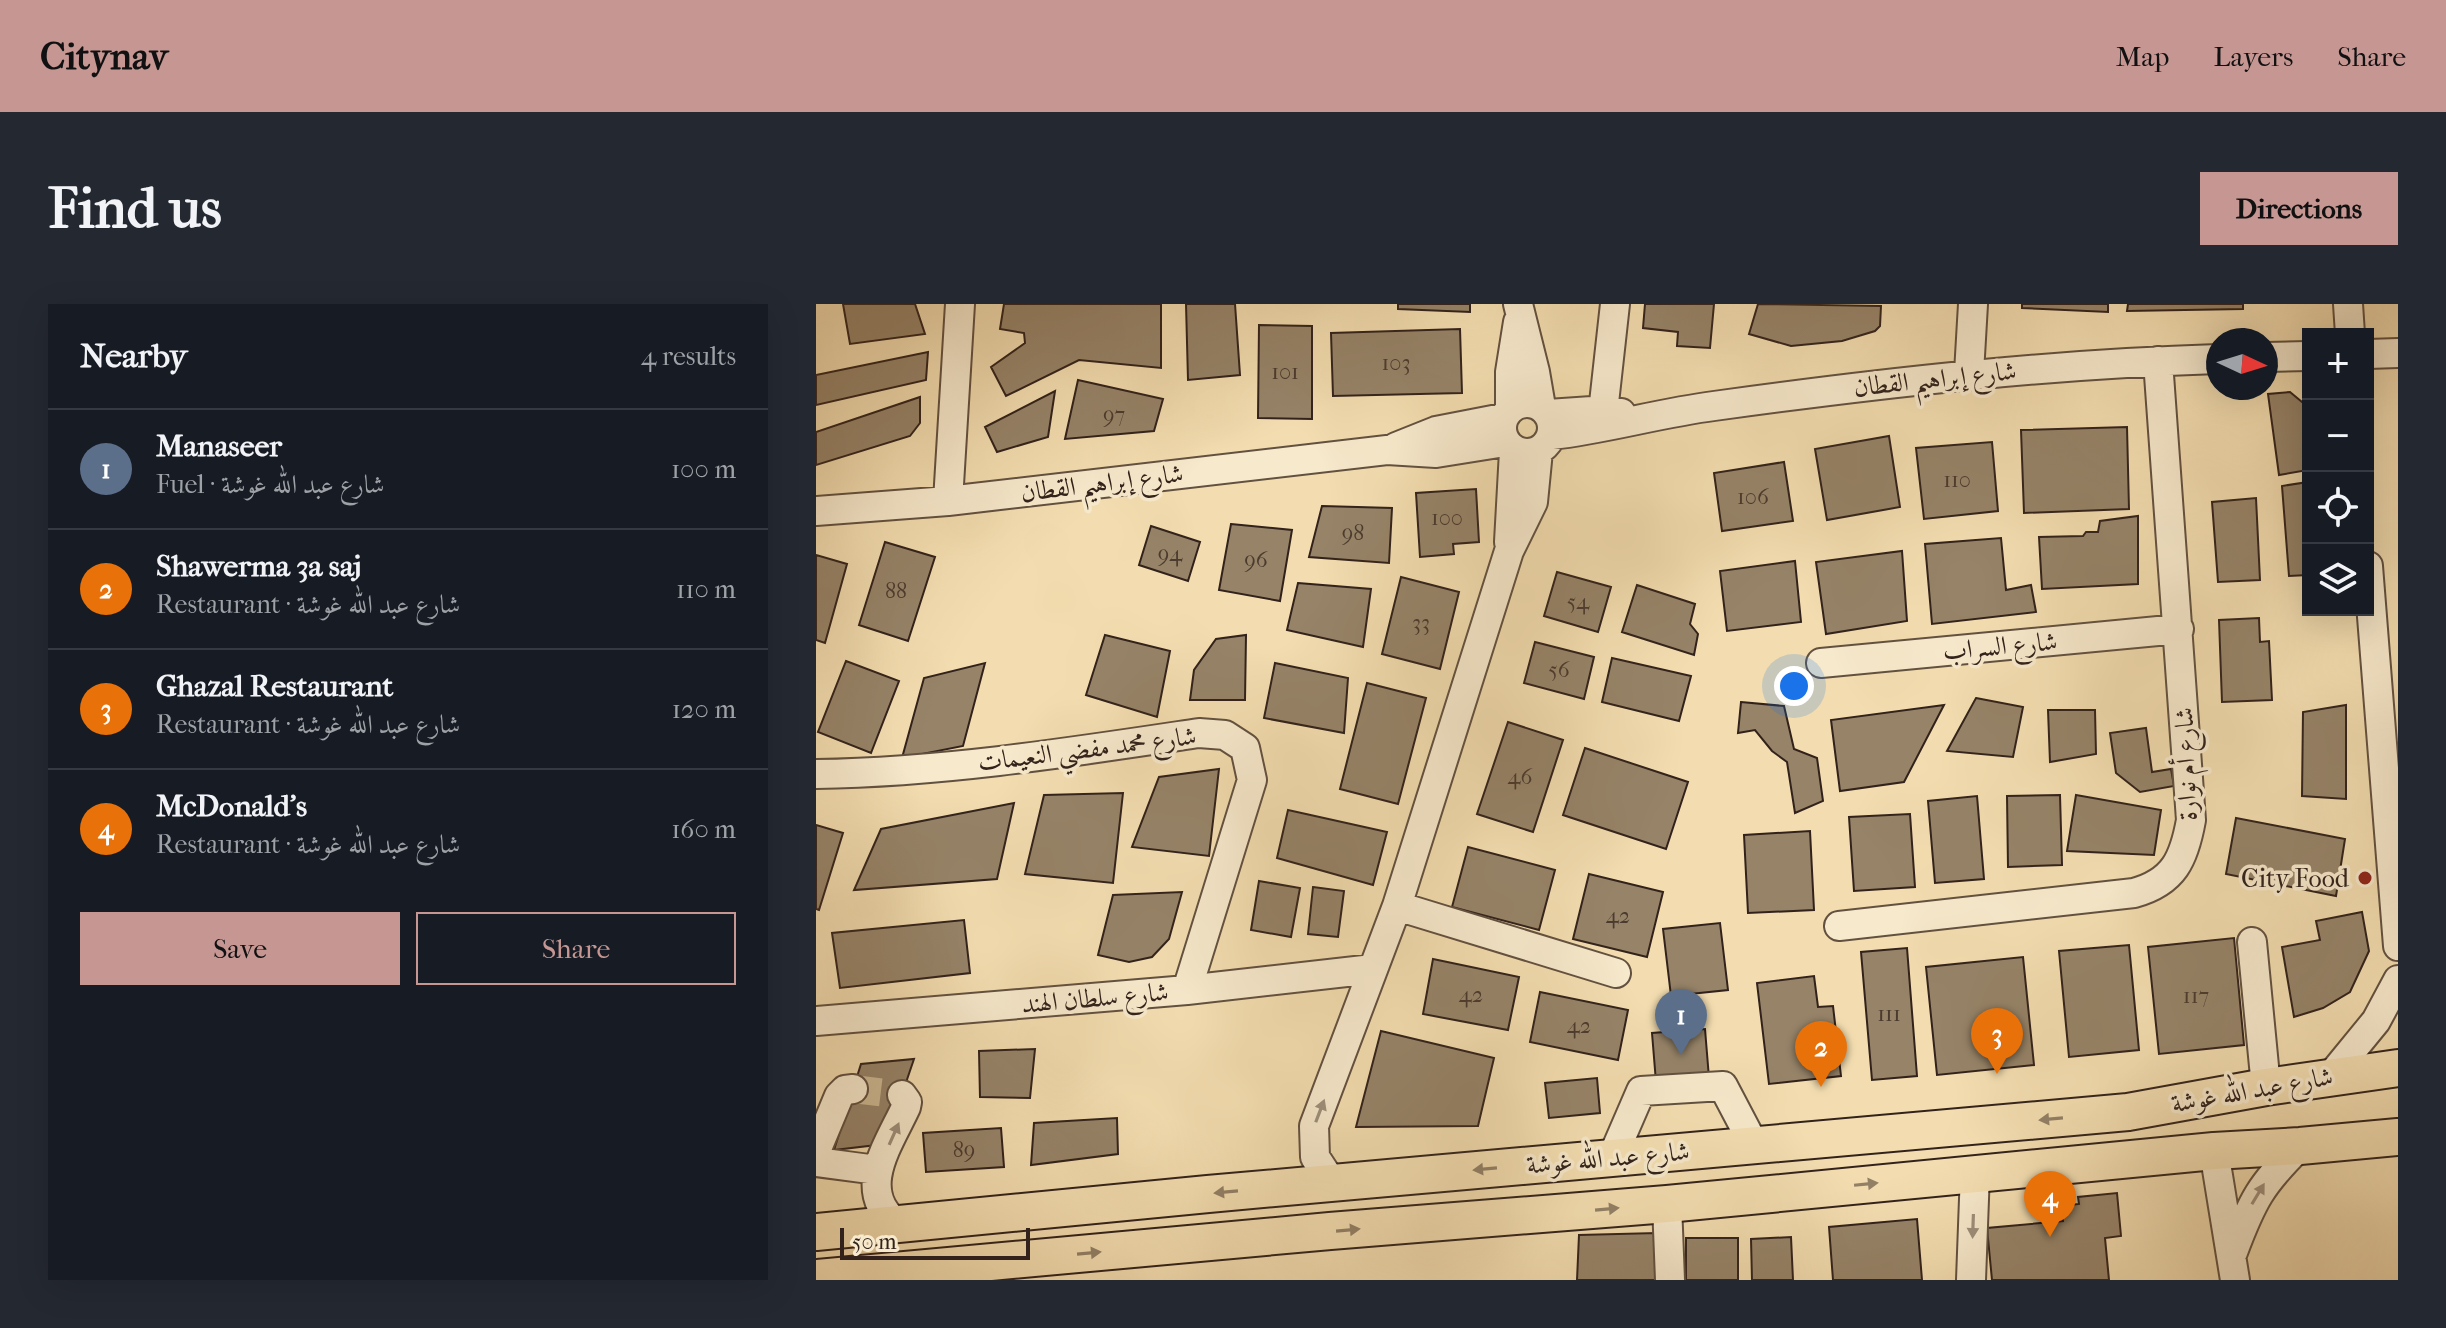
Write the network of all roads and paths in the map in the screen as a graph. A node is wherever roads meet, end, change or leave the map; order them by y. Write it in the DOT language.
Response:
graph roads {
  1 [pos="960,304"];
  2 [pos="1615,304"];
  3 [pos="1973,304"];
  4 [pos="2348,304"];
  5 [pos="1518,309"];
  6 [pos="2350,328"];
  7 [pos="2398,353"];
  8 [pos="2374,354"];
  9 [pos="2302,356"];
  10 [pos="2278,357"];
  11 [pos="2206,359"];
  12 [pos="2158,361"];
  13 [pos="1969,373"];
  14 [pos="1603,412"];
  15 [pos="1653,415"];
  16 [pos="1526,428"];
  17 [pos="948,501"];
  18 [pos="816,511"];
  19 [pos="2372,616"];
  20 [pos="2179,629"];
  21 [pos="1821,663"];
  22 [pos="816,774"];
  23 [pos="2396,897"];
  24 [pos="1397,906"];
  25 [pos="1839,926"];
  26 [pos="2252,942"];
  27 [pos="2398,946"];
  28 [pos="1373,969"];
  29 [pos="1616,973"];
  30 [pos="2398,980"];
  31 [pos="1187,990"];
  32 [pos="816,1021"];
  33 [pos="2331,1076"];
  34 [pos="2395,1085"];
  35 [pos="2266,1087"];
  36 [pos="853,1089"];
  37 [pos="902,1095"];
  38 [pos="2128,1112"];
  39 [pos="2398,1137"];
  40 [pos="1754,1145"];
  41 [pos="2300,1146"];
  42 [pos="816,1151"];
  43 [pos="2214,1151"];
  44 [pos="1612,1158"];
  45 [pos="816,1162"];
  46 [pos="877,1170"];
  47 [pos="1975,1172"];
  48 [pos="1332,1183"];
  49 [pos="1667,1204"];
  50 [pos="896,1223"];
  51 [pos="816,1232"];
  52 [pos="2234,1266"];
  53 [pos="816,1278"];
  54 [pos="1670,1280"];
  55 [pos="1971,1280"];
  1 -- 17 [label="street"];
  2 -- 14 [label="street"];
  3 -- 13 [label="street"];
  4 -- 6 [label="street"];
  5 -- 16 [label="street"];
  7 -- 8 [label="street"];
  9 -- 10 [label="street"];
  11 -- 12 [label="street, شارع إبراهيم القطان"];
  12 -- 13 [label="street, شارع إبراهيم القطان"];
  12 -- 20 [label="street, شارع أم نوارة"];
  13 -- 15 [label="street, شارع إبراهيم القطان"];
  14 -- 15 [label="street, شارع إبراهيم القطان"];
  14 -- 16 [label="street, شارع إبراهيم القطان"];
  15 -- 16 [label="street, شارع إبراهيم القطان"];
  16 -- 17 [label="street, شارع إبراهيم القطان"];
  16 -- 24 [label="street"];
  17 -- 18 [label="street, شارع إبراهيم القطان"];
  19 -- 23 [label="street"];
  20 -- 21 [label="street, شارع السراب"];
  20 -- 25 [label="street, شارع أم نوارة"];
  22 -- 31 [label="street, شارع محمد مفضي النعيمات"];
  23 -- 27 [label="street"];
  24 -- 28 [label="street"];
  24 -- 29 [label="street"];
  26 -- 35 [label="street"];
  28 -- 31 [label="street, شارع سلطان الهند"];
  48 -- 28 [label="street, one-way"];
  30 -- 33 [label="street"];
  31 -- 32 [label="street, شارع سلطان الهند"];
  33 -- 34 [label="main road, شارع عبد الله غوشة"];
  33 -- 35 [label="main road, شارع عبد الله غوشة"];
  34 -- 38 [label="main road"];
  35 -- 38 [label="main road, شارع عبد الله غوشة"];
  36 -- 42 [label="street"];
  46 -- 37 [label="street, one-way"];
  38 -- 40 [label="main road, شارع عبد الله غوشة, one-way"];
  39 -- 41 [label="main road, شارع عبد الله غوشة"];
  40 -- 44 [label="main road, شارع عبد الله غوشة"];
  40 -- 44 [label="street"];
  41 -- 43 [label="main road, شارع عبد الله غوشة"];
  52 -- 41 [label="street, one-way"];
  43 -- 47 [label="main road, شارع عبد الله غوشة"];
  43 -- 52 [label="street"];
  44 -- 48 [label="main road, شارع عبد الله غوشة, one-way"];
  45 -- 46 [label="street"];
  46 -- 50 [label="street"];
  49 -- 47 [label="main road, شارع عبد الله غوشة, one-way"];
  47 -- 55 [label="street, one-way"];
  48 -- 50 [label="main road, شارع عبد الله غوشة, one-way"];
  53 -- 49 [label="main road, شارع عبد الله غوشة, one-way"];
  49 -- 54 [label="street"];
  50 -- 51 [label="main road, شارع عبد الله غوشة"];
}
